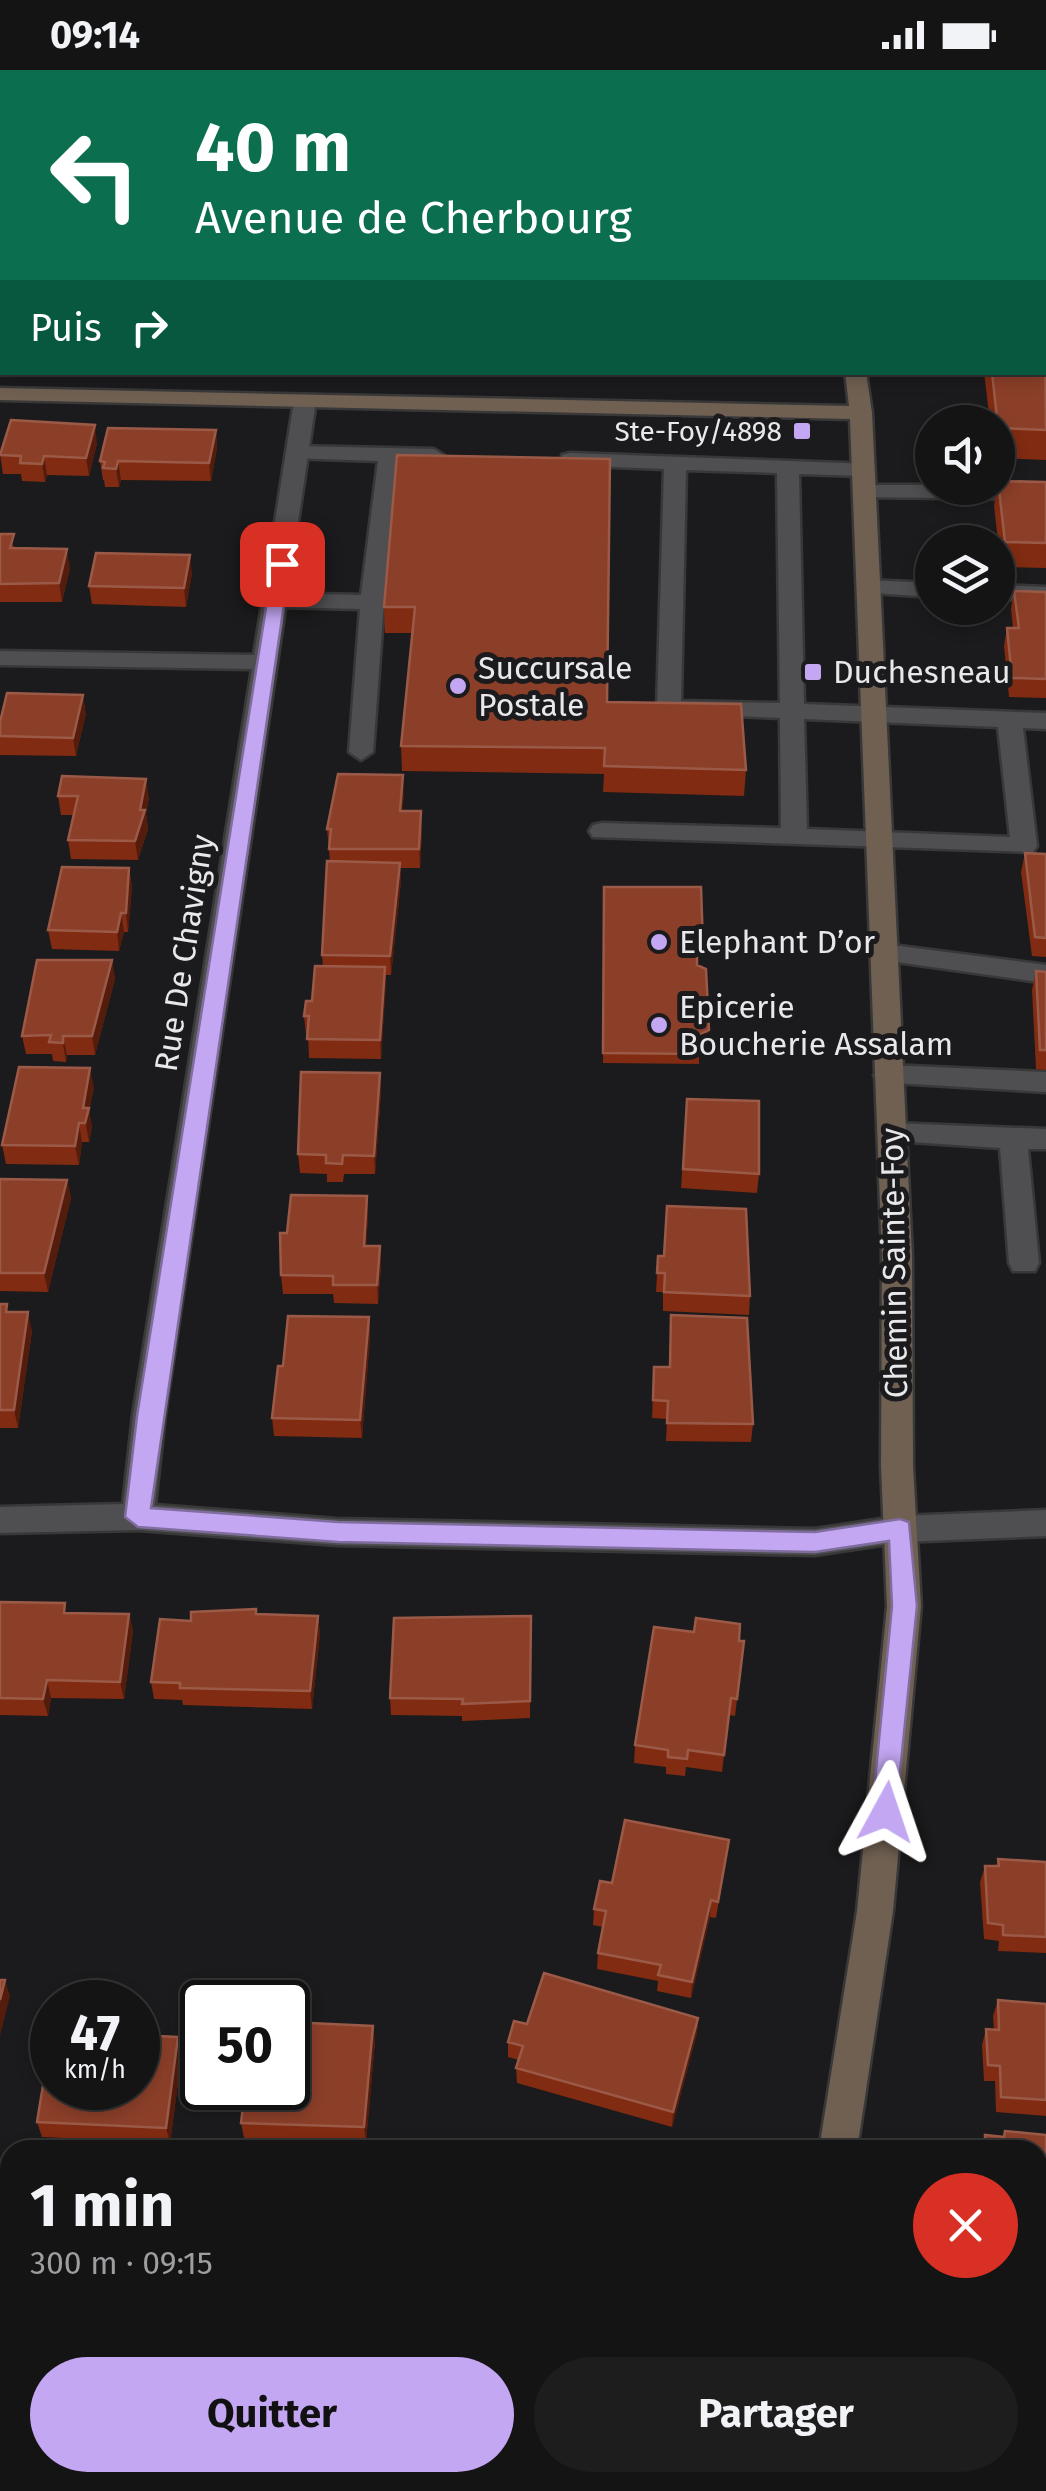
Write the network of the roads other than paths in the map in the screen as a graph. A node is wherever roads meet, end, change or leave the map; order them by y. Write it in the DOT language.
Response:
graph roads {
  1 [pos="855,375"];
  2 [pos="0,394"];
  3 [pos="305,401"];
  4 [pos="861,413"];
  5 [pos="297,453"];
  6 [pos="390,455"];
  7 [pos="466,457"];
  8 [pos="542,460"];
  9 [pos="675,463"];
  10 [pos="788,466"];
  11 [pos="863,480"];
  12 [pos="1046,492"];
  13 [pos="867,588"];
  14 [pos="915,589"];
  15 [pos="1015,593"];
  16 [pos="1046,594"];
  17 [pos="277,600"];
  18 [pos="372,602"];
  19 [pos="0,658"];
  20 [pos="264,662"];
  21 [pos="792,711"];
  22 [pos="875,716"];
  23 [pos="1010,720"];
  24 [pos="1046,721"];
  25 [pos="361,752"];
  26 [pos="602,831"];
  27 [pos="794,837"];
  28 [pos="878,839"];
  29 [pos="884,953"];
  30 [pos="1046,974"];
  31 [pos="888,1075"];
  32 [pos="1046,1082"];
  33 [pos="892,1133"];
  34 [pos="1013,1138"];
  35 [pos="1046,1139"];
  36 [pos="1024,1263"];
  37 [pos="138,1517"];
  38 [pos="0,1520"];
  39 [pos="1046,1523"];
  40 [pos="900,1530"];
  41 [pos="839,2140"];
  1 -- 4 [label="main road, Chemin Sainte-Foy"];
  2 -- 3 [label="main road"];
  3 -- 4 [label="main road"];
  3 -- 5 [label="street, Rue De Chavigny"];
  4 -- 11 [label="main road, Chemin Sainte-Foy"];
  5 -- 6 [label="street"];
  5 -- 17 [label="street, Rue De Chavigny"];
  6 -- 7 [label="street"];
  6 -- 18 [label="street"];
  8 -- 9 [label="street"];
  9 -- 10 [label="street"];
  9 -- 21 [label="street"];
  10 -- 11 [label="street"];
  10 -- 21 [label="street"];
  11 -- 12 [label="street"];
  11 -- 13 [label="main road, Chemin Sainte-Foy"];
  13 -- 14 [label="street"];
  13 -- 22 [label="main road, Chemin Sainte-Foy"];
  15 -- 16 [label="street"];
  17 -- 18 [label="street"];
  17 -- 20 [label="street, Rue De Chavigny"];
  18 -- 25 [label="street"];
  19 -- 20 [label="street"];
  20 -- 37 [label="street, Rue De Chavigny"];
  21 -- 22 [label="street"];
  21 -- 27 [label="street"];
  22 -- 23 [label="street"];
  22 -- 28 [label="main road, Chemin Sainte-Foy"];
  23 -- 24 [label="street"];
  23 -- 28 [label="street"];
  26 -- 27 [label="street"];
  27 -- 28 [label="street"];
  28 -- 29 [label="main road, Chemin Sainte-Foy"];
  29 -- 30 [label="street"];
  29 -- 31 [label="main road, Chemin Sainte-Foy"];
  31 -- 32 [label="street"];
  31 -- 33 [label="main road, Chemin Sainte-Foy"];
  33 -- 34 [label="street"];
  33 -- 40 [label="main road, Chemin Sainte-Foy"];
  34 -- 35 [label="street"];
  34 -- 36 [label="street"];
  37 -- 38 [label="street"];
  37 -- 40 [label="street"];
  39 -- 40 [label="street"];
  40 -- 41 [label="main road, Chemin Sainte-Foy"];
}
